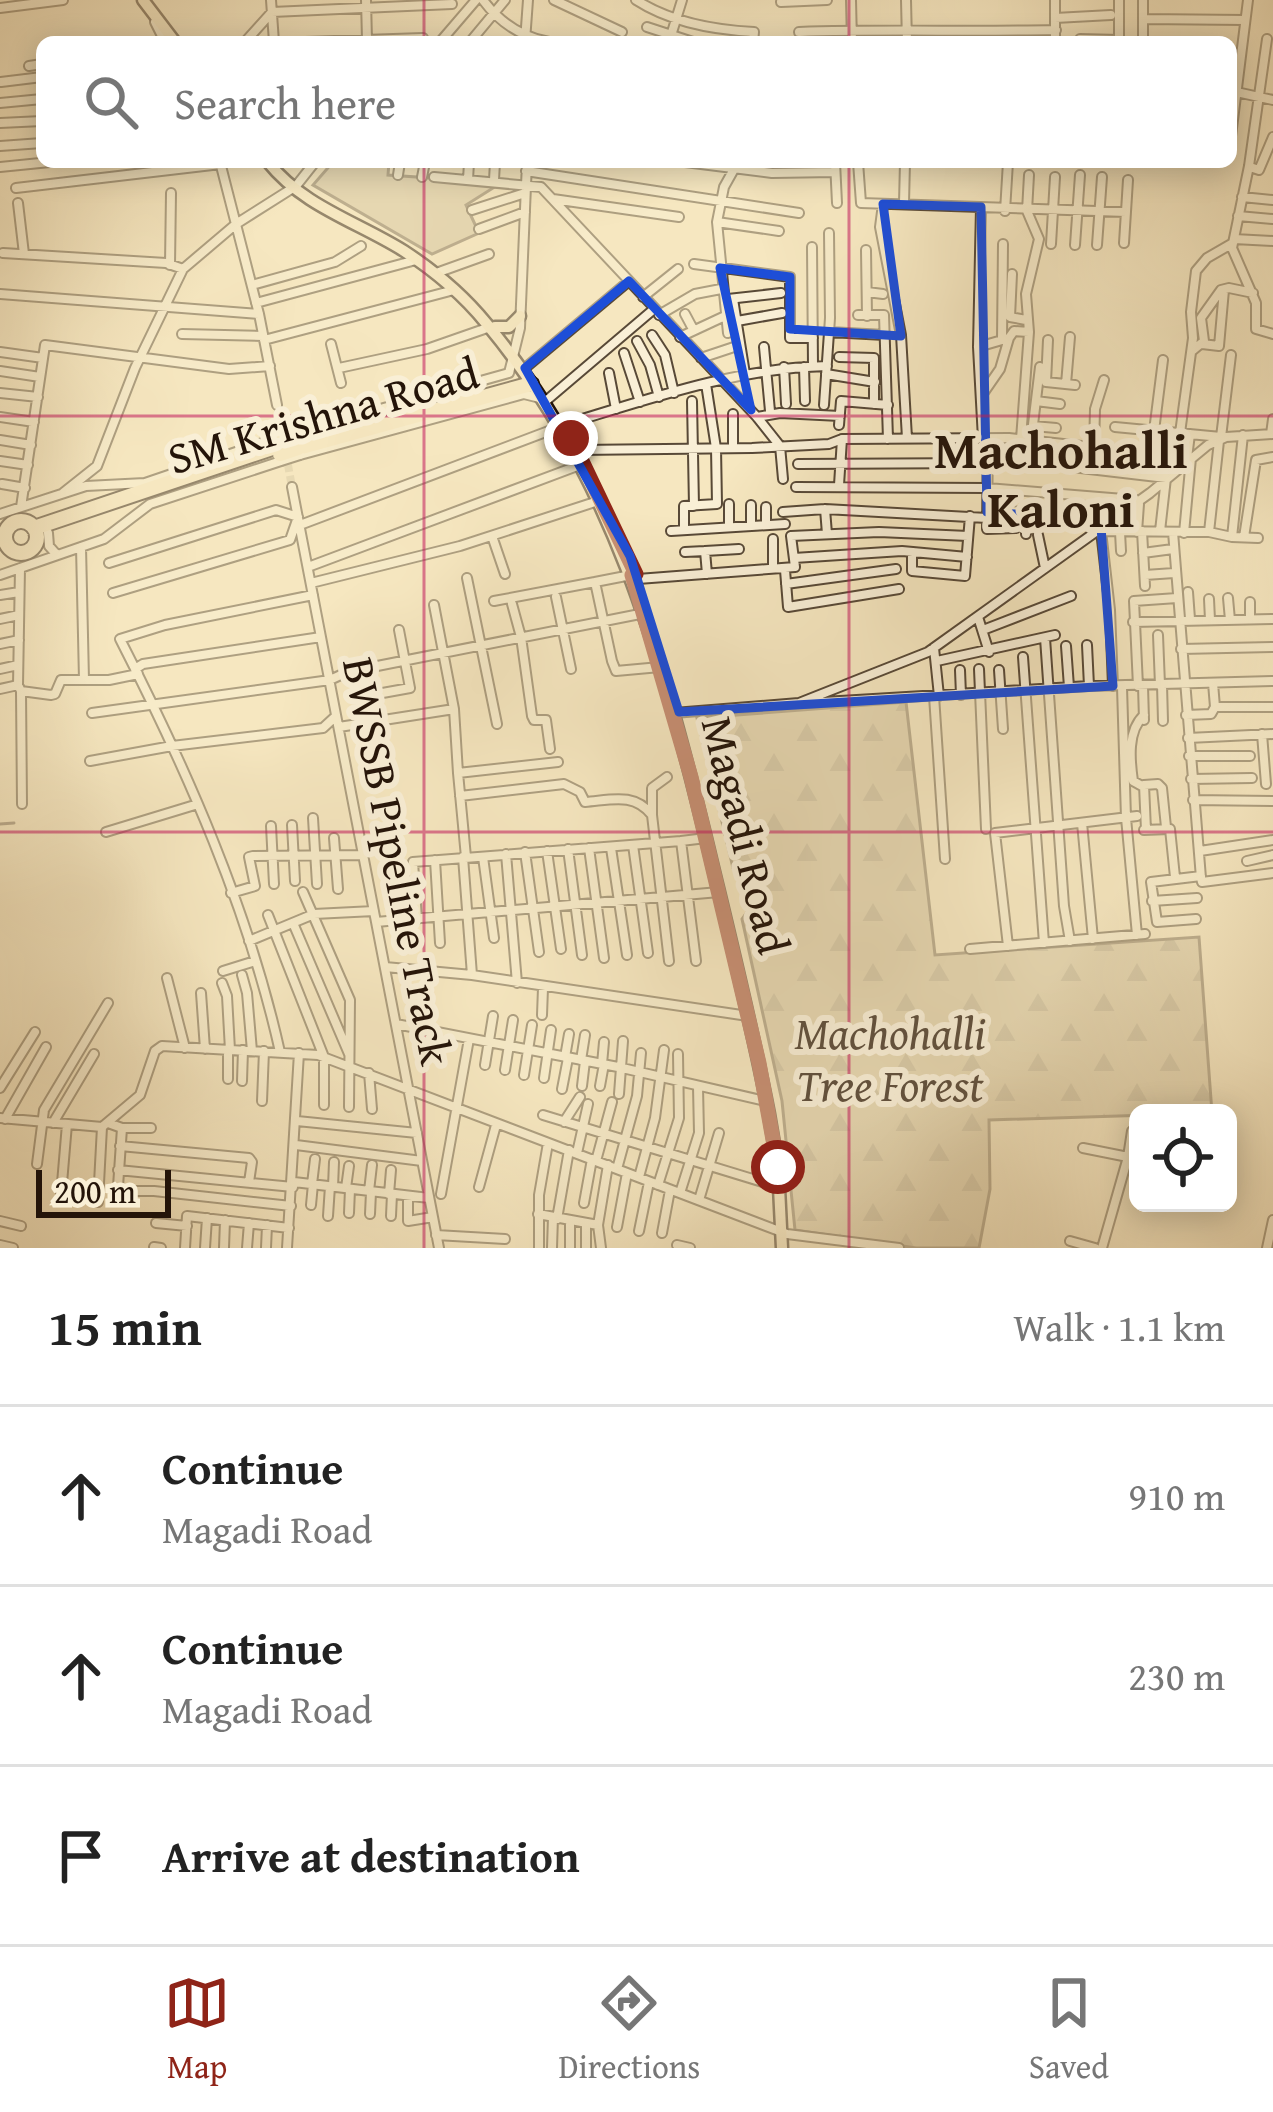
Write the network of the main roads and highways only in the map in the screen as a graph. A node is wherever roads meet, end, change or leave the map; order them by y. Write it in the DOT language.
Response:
graph roads {
  1 [pos="146,2"];
  2 [pos="173,36"];
  3 [pos="277,168"];
  4 [pos="294,186"];
  5 [pos="456,290"];
  6 [pos="520,316"];
  7 [pos="492,327"];
  8 [pos="527,376"];
  9 [pos="561,426"];
  10 [pos="41,531"];
  11 [pos="3,542"];
  12 [pos="635,576"];
  13 [pos="677,712"];
  14 [pos="784,1233"];
  15 [pos="784,1248"];
  1 -- 2 [label="main road"];
  3 -- 4 [label="main road, Magadi Road"];
  4 -- 5 [label="main road, Magadi Road"];
  4 -- 5 [label="main road, Magadi Road"];
  5 -- 7 [label="main road, Magadi Road"];
  6 -- 7 [label="main road"];
  7 -- 8 [label="main road, Magadi Road"];
  8 -- 9 [label="main road, Magadi Road"];
  8 -- 10 [label="highway, SM Krishna Road"];
  9 -- 12 [label="main road, Magadi Road"];
  9 -- 12 [label="main road, Magadi Road"];
  10 -- 11 [label="highway, SM Krishna Road"];
  10 -- 11 [label="highway"];
  12 -- 13 [label="main road, Magadi Road"];
  12 -- 13 [label="main road, Magadi Road"];
  13 -- 14 [label="main road, Magadi Road"];
  13 -- 14 [label="main road, Magadi Road"];
  14 -- 15 [label="main road, Magadi Road"];
}
